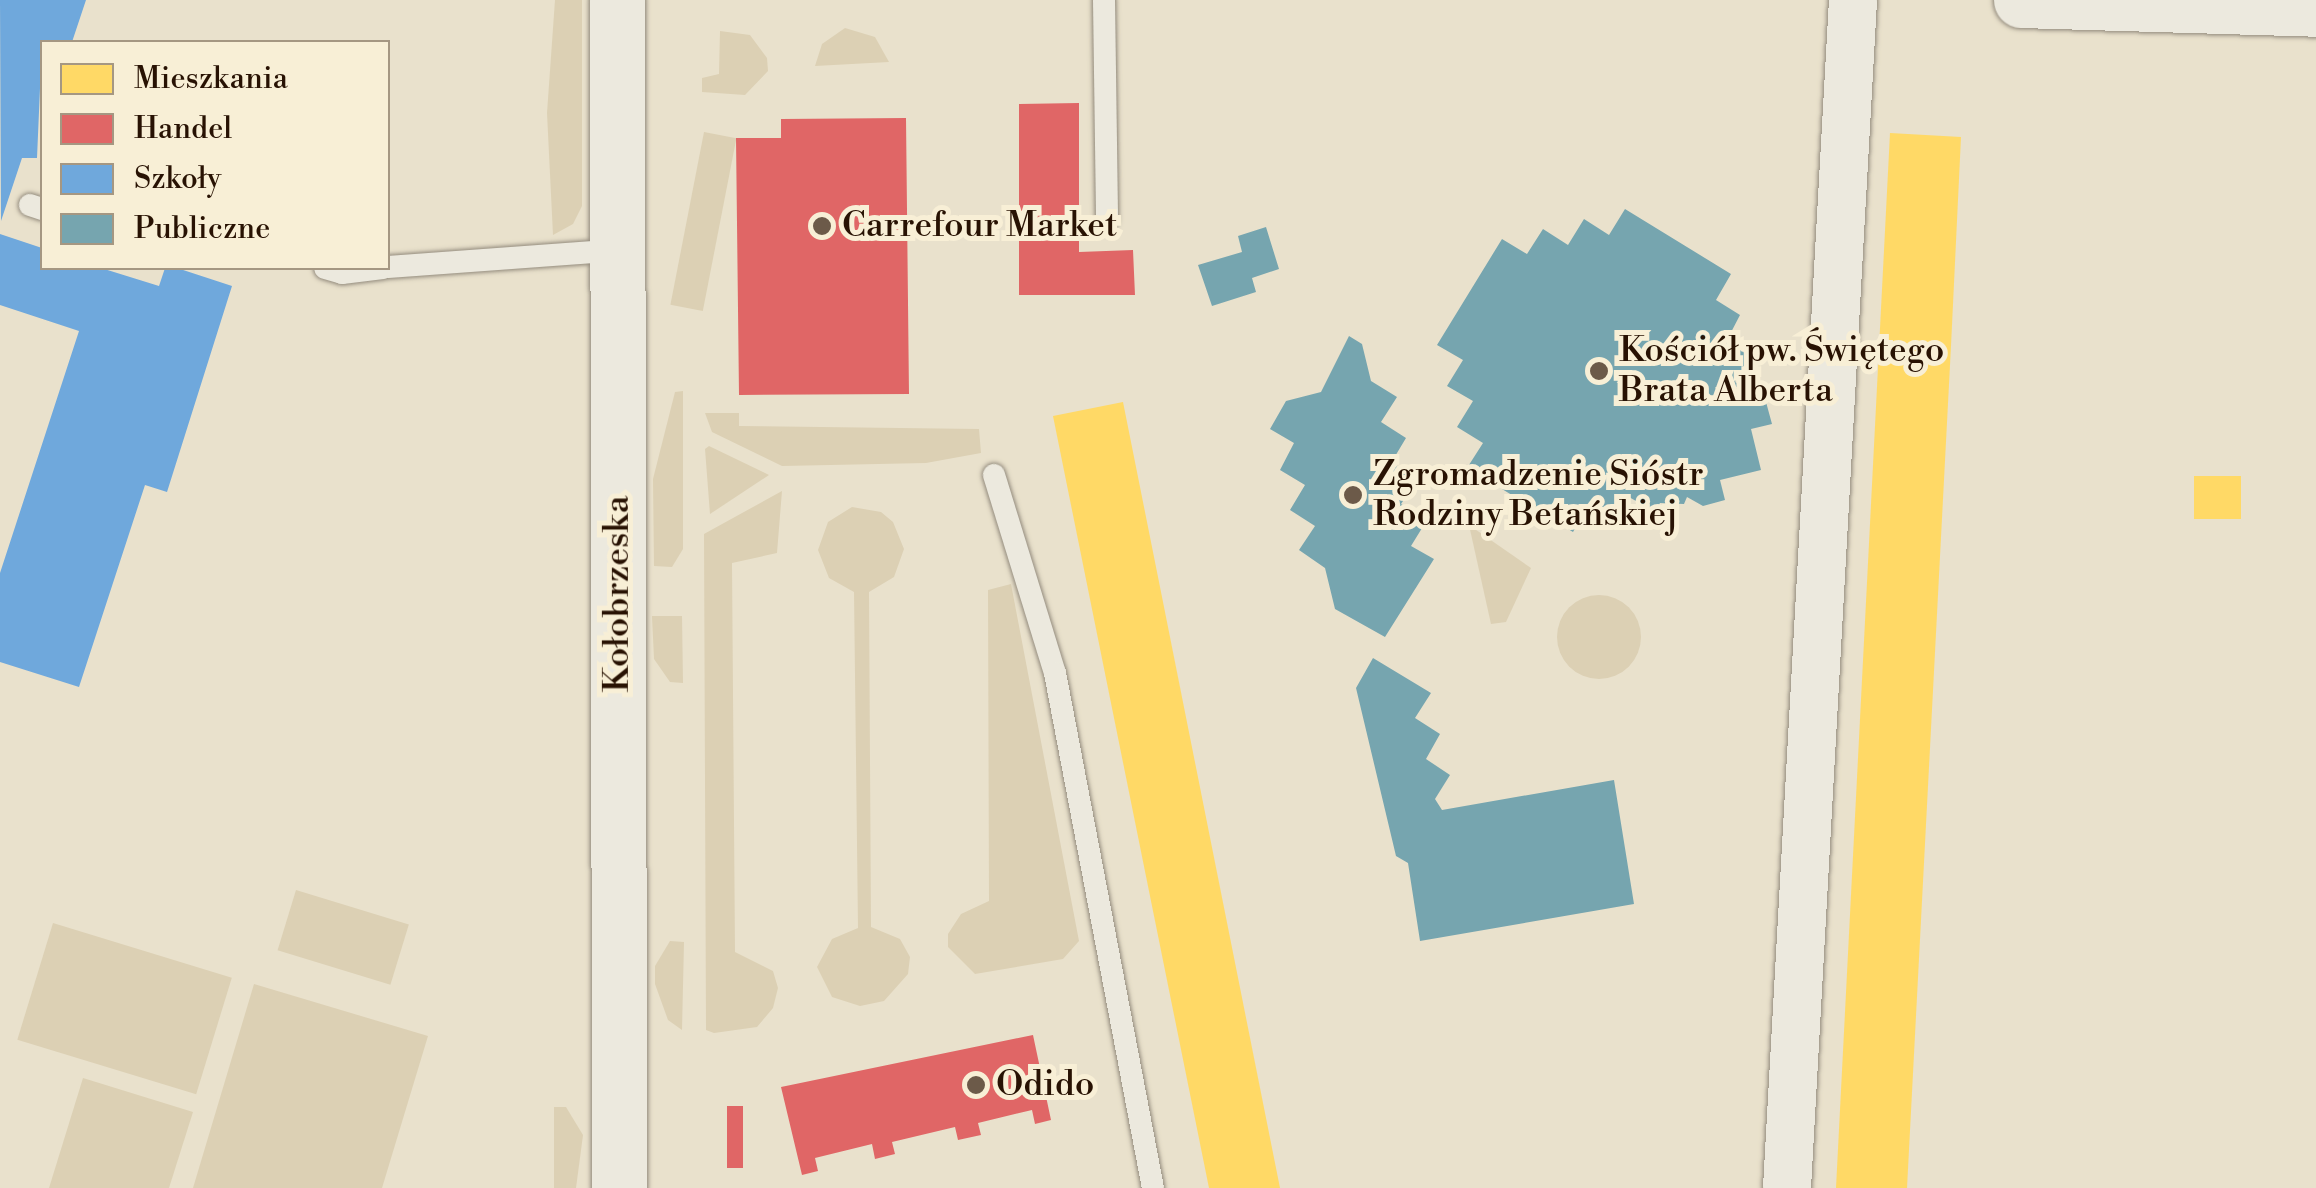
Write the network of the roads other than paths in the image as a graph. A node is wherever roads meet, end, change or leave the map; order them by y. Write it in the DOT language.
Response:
graph roads {
  1 [pos="617,0"];
  2 [pos="1104,0"];
  3 [pos="1853,0"];
  4 [pos="2021,0"];
  5 [pos="2141,4"];
  6 [pos="2316,8"];
  7 [pos="1107,219"];
  8 [pos="618,250"];
  9 [pos="390,267"];
  10 [pos="994,475"];
  11 [pos="618,1188"];
  12 [pos="1153,1188"];
  13 [pos="1787,1188"];
  1 -- 8 [label="street, Kołobrzeska"];
  2 -- 7 [label="lane"];
  3 -- 13 [label="street"];
  4 -- 5 [label="street"];
  5 -- 6 [label="street"];
  8 -- 9 [label="lane"];
  8 -- 11 [label="street, Kołobrzeska"];
  10 -- 12 [label="lane"];
}
